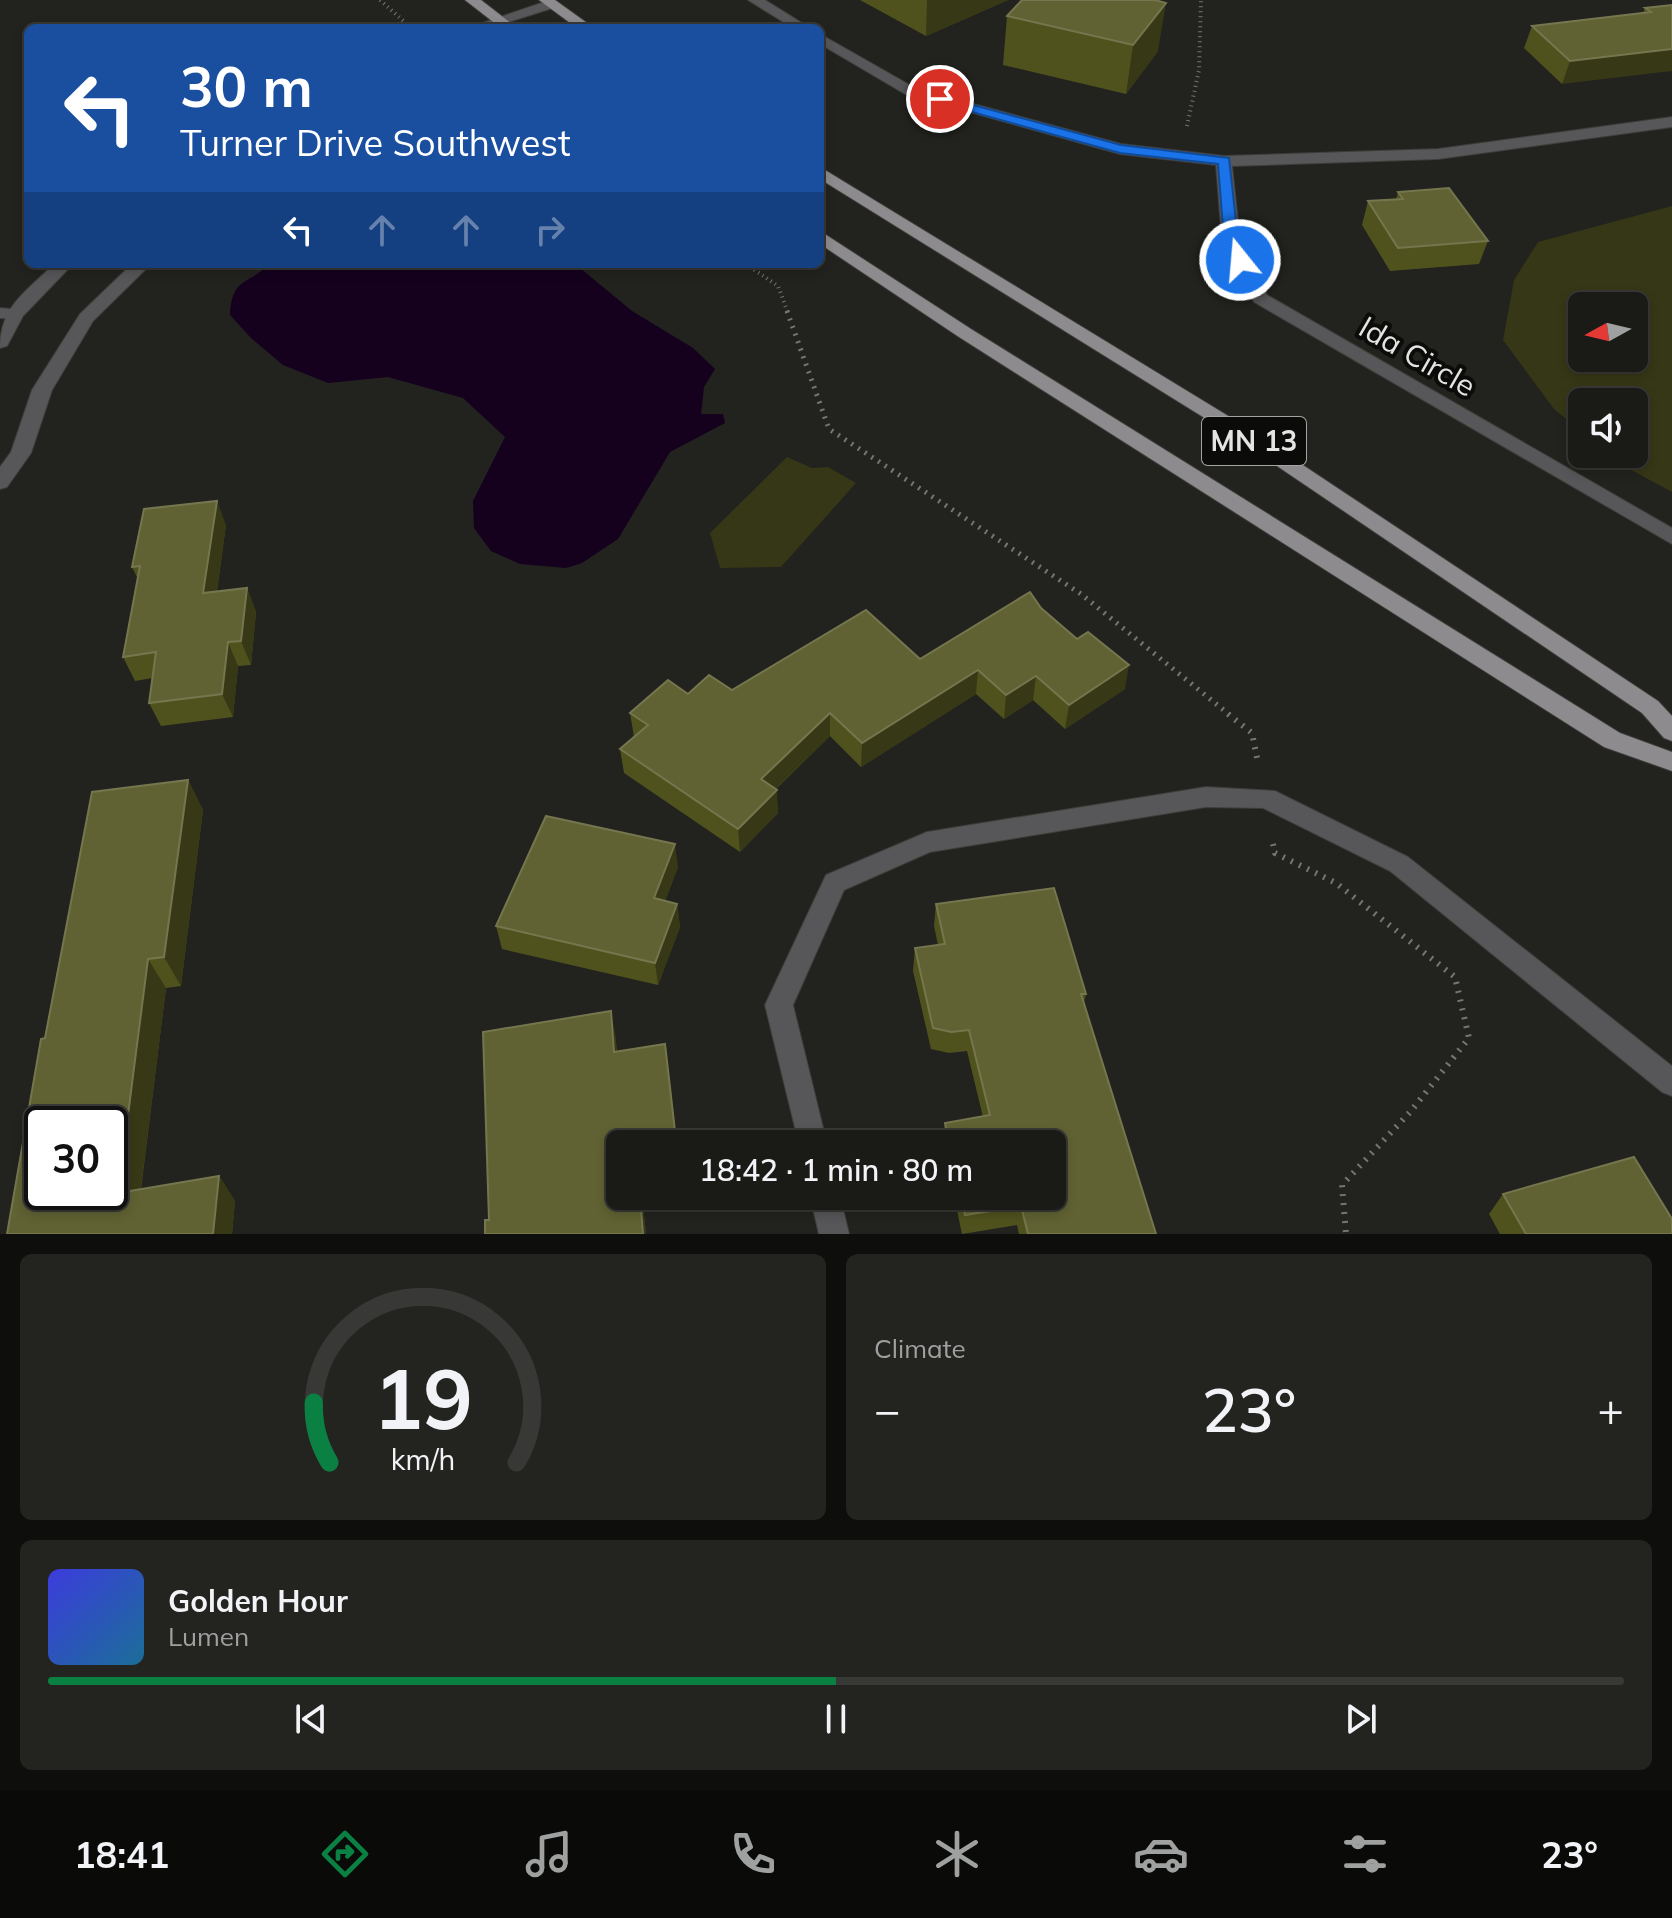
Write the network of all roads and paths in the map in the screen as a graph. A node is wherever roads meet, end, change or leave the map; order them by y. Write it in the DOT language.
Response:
graph roads {
  1 [pos="380,0"];
  2 [pos="472,0"];
  3 [pos="755,0"];
  4 [pos="1201,0"];
  5 [pos="548,2"];
  6 [pos="406,24"];
  7 [pos="504,24"];
  8 [pos="578,24"];
  9 [pos="796,24"];
  10 [pos="824,40"];
  11 [pos="1672,122"];
  12 [pos="1180,156"];
  13 [pos="1224,161"];
  14 [pos="824,174"];
  15 [pos="824,239"];
  16 [pos="60,268"];
  17 [pos="138,268"];
  18 [pos="752,268"];
  19 [pos="8,314"];
  20 [pos="0,342"];
  21 [pos="0,482"];
  22 [pos="1672,537"];
  23 [pos="1672,732"];
  24 [pos="1672,762"];
  25 [pos="1266,798"];
  26 [pos="1672,1083"];
  27 [pos="810,1130"];
  28 [pos="828,1210"];
  29 [pos="834,1234"];
  30 [pos="1346,1234"];
  1 -- 6 [label="path"];
  2 -- 7 [label="main road"];
  3 -- 9 [label="street"];
  4 -- 12 [label="path"];
  5 -- 7 [label="street"];
  5 -- 8 [label="main road"];
  10 -- 12 [label="street"];
  11 -- 13 [label="street"];
  12 -- 13 [label="street"];
  13 -- 22 [label="street, Ida Circle"];
  14 -- 23 [label="main road, MN 13"];
  15 -- 24 [label="main road, MN 13"];
  16 -- 19 [label="street"];
  17 -- 21 [label="street"];
  18 -- 25 [label="path"];
  19 -- 20 [label="street"];
  25 -- 26 [label="street"];
  25 -- 27 [label="street"];
  25 -- 30 [label="path"];
  28 -- 29 [label="street"];
}
